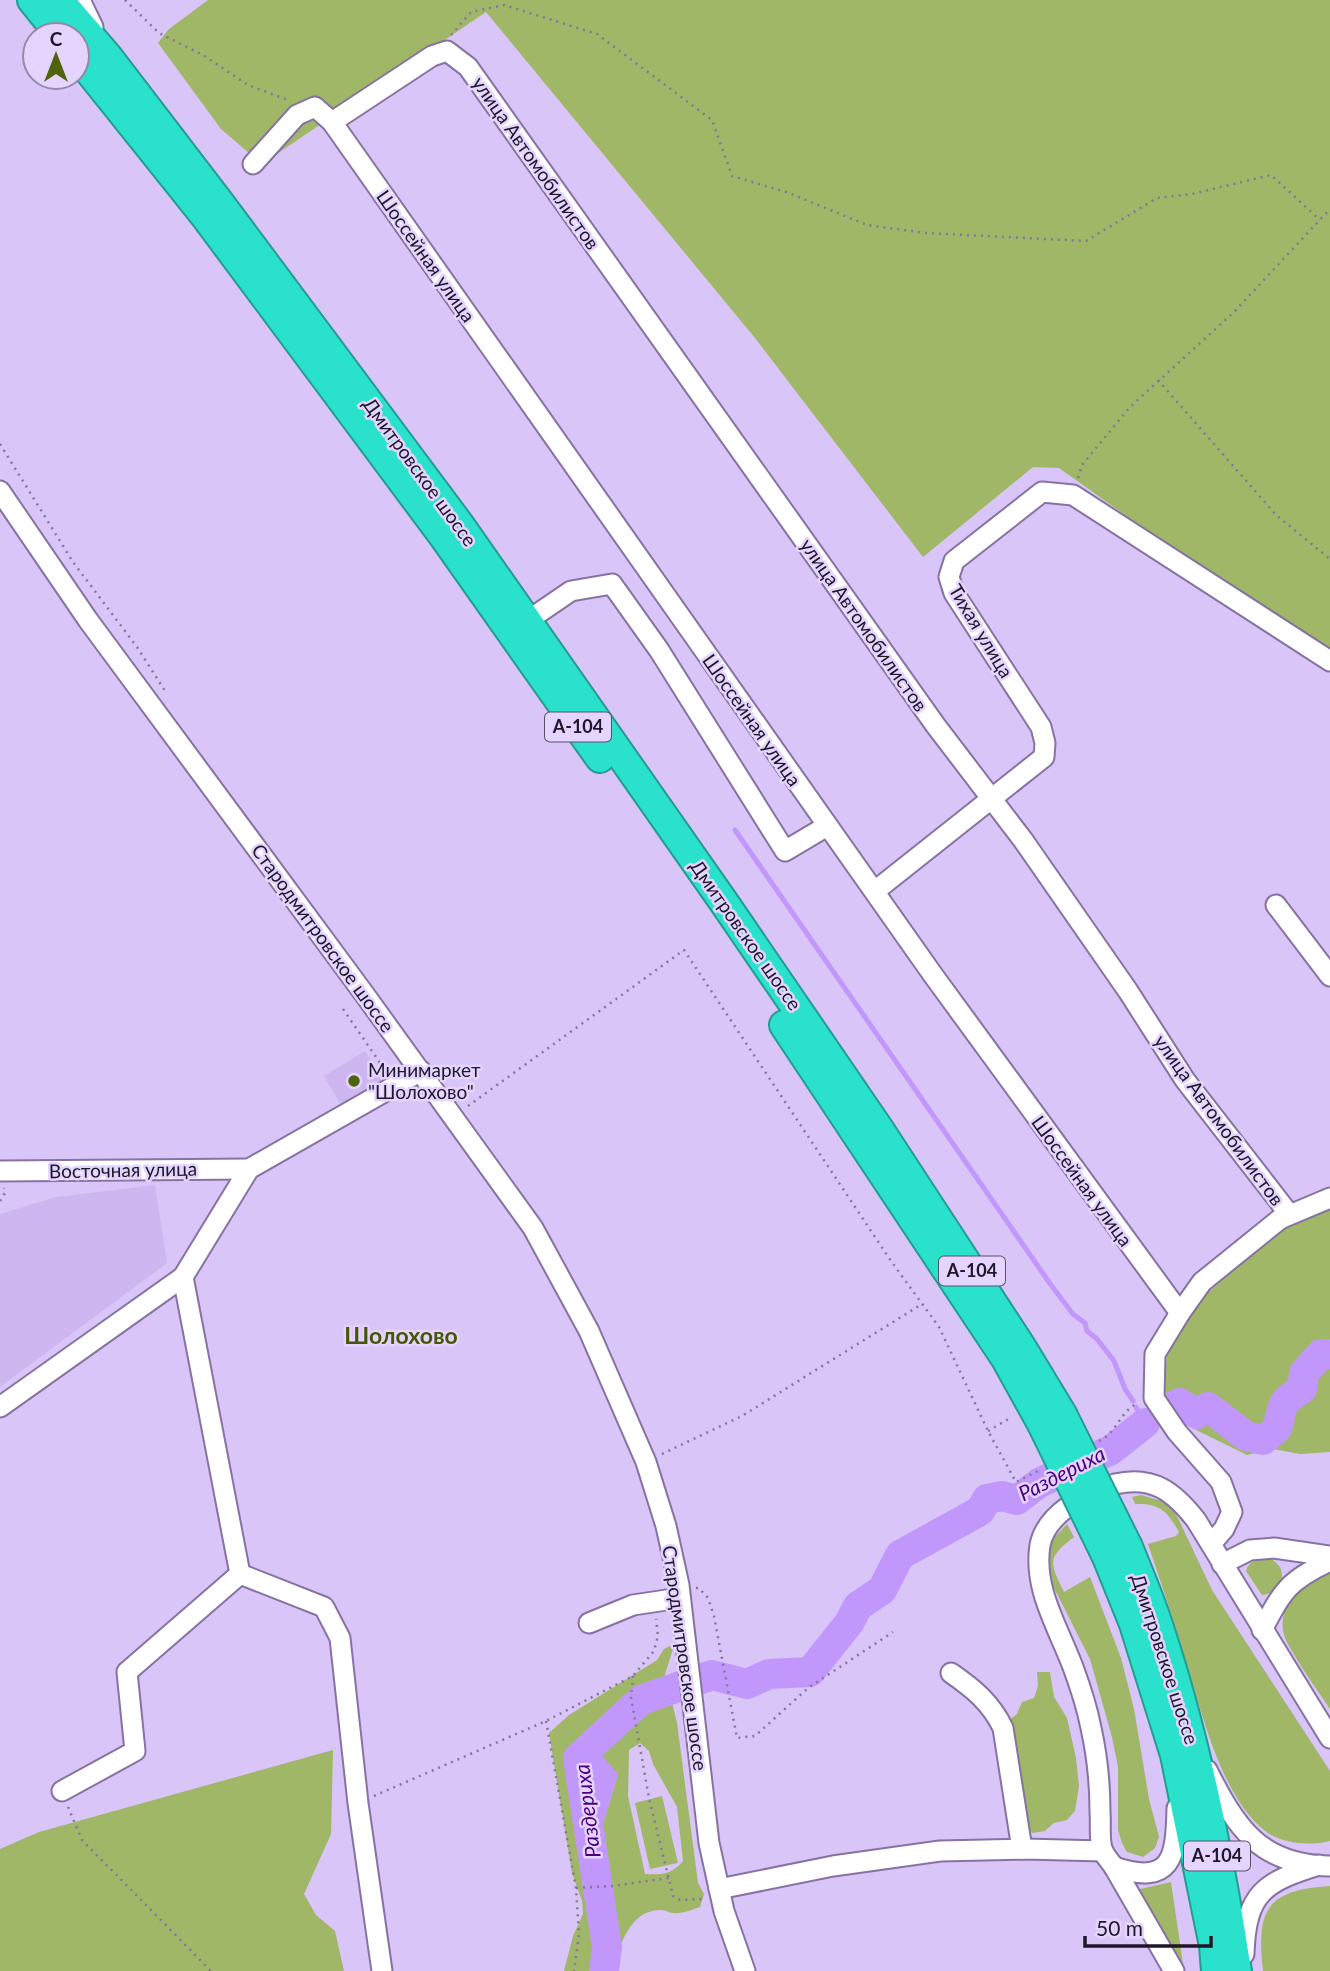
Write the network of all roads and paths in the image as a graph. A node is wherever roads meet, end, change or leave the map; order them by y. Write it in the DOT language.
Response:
graph roads {
  1 [pos="32,0"];
  2 [pos="59,0"];
  3 [pos="79,0"];
  4 [pos="125,0"];
  5 [pos="49,21"];
  6 [pos="432,56"];
  7 [pos="107,57"];
  8 [pos="91,74"];
  9 [pos="315,107"];
  10 [pos="332,122"];
  11 [pos="253,164"];
  12 [pos="1330,209"];
  13 [pos="1320,220"];
  14 [pos="1158,380"];
  15 [pos="0,444"];
  16 [pos="0,491"];
  17 [pos="1073,495"];
  18 [pos="1330,559"];
  19 [pos="527,621"];
  20 [pos="1330,661"];
  21 [pos="173,704"];
  22 [pos="991,798"];
  23 [pos="827,825"];
  24 [pos="874,891"];
  25 [pos="1276,905"];
  26 [pos="1330,976"];
  27 [pos="343,1009"];
  28 [pos="421,1071"];
  29 [pos="395,1086"];
  30 [pos="454,1116"];
  31 [pos="245,1161"];
  32 [pos="1,1169"];
  33 [pos="1330,1198"];
  34 [pos="1289,1214"];
  35 [pos="183,1277"];
  36 [pos="922,1304"];
  37 [pos="1180,1312"];
  38 [pos="1157,1403"];
  39 [pos="0,1408"];
  40 [pos="1015,1415"];
  41 [pos="1052,1419"];
  42 [pos="988,1432"];
  43 [pos="1095,1443"];
  44 [pos="646,1462"];
  45 [pos="1050,1465"];
  46 [pos="1211,1544"];
  47 [pos="1274,1548"];
  48 [pos="1330,1559"];
  49 [pos="1222,1564"];
  50 [pos="240,1574"];
  51 [pos="1289,1587"];
  52 [pos="679,1592"];
  53 [pos="653,1602"];
  54 [pos="589,1623"];
  55 [pos="1262,1630"];
  56 [pos="892,1632"];
  57 [pos="951,1672"];
  58 [pos="633,1676"];
  59 [pos="546,1721"];
  60 [pos="1330,1738"];
  61 [pos="1184,1748"];
  62 [pos="62,1791"];
  63 [pos="358,1803"];
  64 [pos="1022,1849"];
  65 [pos="1108,1859"];
  66 [pos="1326,1864"];
  67 [pos="669,1878"];
  68 [pos="576,1888"];
  69 [pos="714,1894"];
  70 [pos="211,1971"];
  71 [pos="382,1971"];
  72 [pos="574,1971"];
  73 [pos="744,1971"];
  74 [pos="1174,1971"];
  75 [pos="1216,1971"];
  76 [pos="1237,1971"];
  77 [pos="1244,1971"];
  1 -- 5 [label="highway"];
  2 -- 7 [label="highway, Дмитровское шоссе / А-104"];
  3 -- 7 [label="street"];
  4 -- 9 [label="path"];
  6 -- 10 [label="street"];
  6 -- 13 [label="path"];
  6 -- 22 [label="street, улица Автомобилистов"];
  7 -- 19 [label="highway, Дмитровское шоссе / А-104"];
  8 -- 41 [label="highway, Дмитровское шоссе / А-104"];
  9 -- 10 [label="street, Шоссейная улица"];
  9 -- 11 [label="street"];
  10 -- 23 [label="street, Шоссейная улица"];
  12 -- 13 [label="path"];
  13 -- 14 [label="path"];
  14 -- 17 [label="path"];
  14 -- 18 [label="path"];
  15 -- 21 [label="path"];
  16 -- 28 [label="street, Стародмитровское шоссе"];
  17 -- 20 [label="street"];
  17 -- 22 [label="street, Тихая улица"];
  19 -- 23 [label="street"];
  19 -- 41 [label="highway, Дмитровское шоссе / А-104"];
  22 -- 24 [label="street, Тихая улица"];
  22 -- 34 [label="street, улица Автомобилистов"];
  23 -- 24 [label="street, Шоссейная улица"];
  24 -- 37 [label="street, Шоссейная улица"];
  25 -- 26 [label="street"];
  27 -- 29 [label="path"];
  28 -- 29 [label="street"];
  28 -- 30 [label="street, Стародмитровское шоссе"];
  29 -- 31 [label="street"];
  30 -- 36 [label="path"];
  30 -- 44 [label="street, Стародмитровское шоссе"];
  31 -- 32 [label="street, Восточная улица"];
  31 -- 35 [label="street"];
  33 -- 34 [label="street"];
  34 -- 37 [label="street"];
  35 -- 39 [label="street"];
  35 -- 50 [label="street"];
  36 -- 42 [label="path"];
  36 -- 44 [label="path"];
  37 -- 38 [label="street"];
  38 -- 43 [label="path"];
  38 -- 46 [label="street"];
  40 -- 42 [label="path"];
  41 -- 61 [label="highway, Дмитровское шоссе / А-104, bridge"];
  42 -- 45 [label="path"];
  44 -- 52 [label="street, Стародмитровское шоссе"];
  46 -- 49 [label="street"];
  46 -- 65 [label="street"];
  47 -- 48 [label="street"];
  47 -- 49 [label="street"];
  47 -- 51 [label="street"];
  48 -- 51 [label="street"];
  49 -- 55 [label="street"];
  50 -- 62 [label="street"];
  50 -- 63 [label="street"];
  51 -- 55 [label="street"];
  52 -- 53 [label="street"];
  52 -- 56 [label="path"];
  52 -- 69 [label="street, Стародмитровское шоссе"];
  53 -- 54 [label="street"];
  53 -- 58 [label="path"];
  55 -- 60 [label="street"];
  57 -- 64 [label="street"];
  58 -- 59 [label="path"];
  58 -- 67 [label="path"];
  59 -- 63 [label="path"];
  59 -- 68 [label="path"];
  61 -- 65 [label="street"];
  61 -- 66 [label="street"];
  61 -- 75 [label="highway, Дмитровское шоссе / А-104"];
  61 -- 76 [label="highway, Дмитровское шоссе / А-104"];
  62 -- 70 [label="path"];
  63 -- 71 [label="street"];
  64 -- 65 [label="street"];
  64 -- 69 [label="street"];
  65 -- 74 [label="street"];
  66 -- 77 [label="street"];
  67 -- 68 [label="path"];
  67 -- 69 [label="path"];
  68 -- 72 [label="path"];
  69 -- 73 [label="street, Стародмитровское шоссе"];
}
